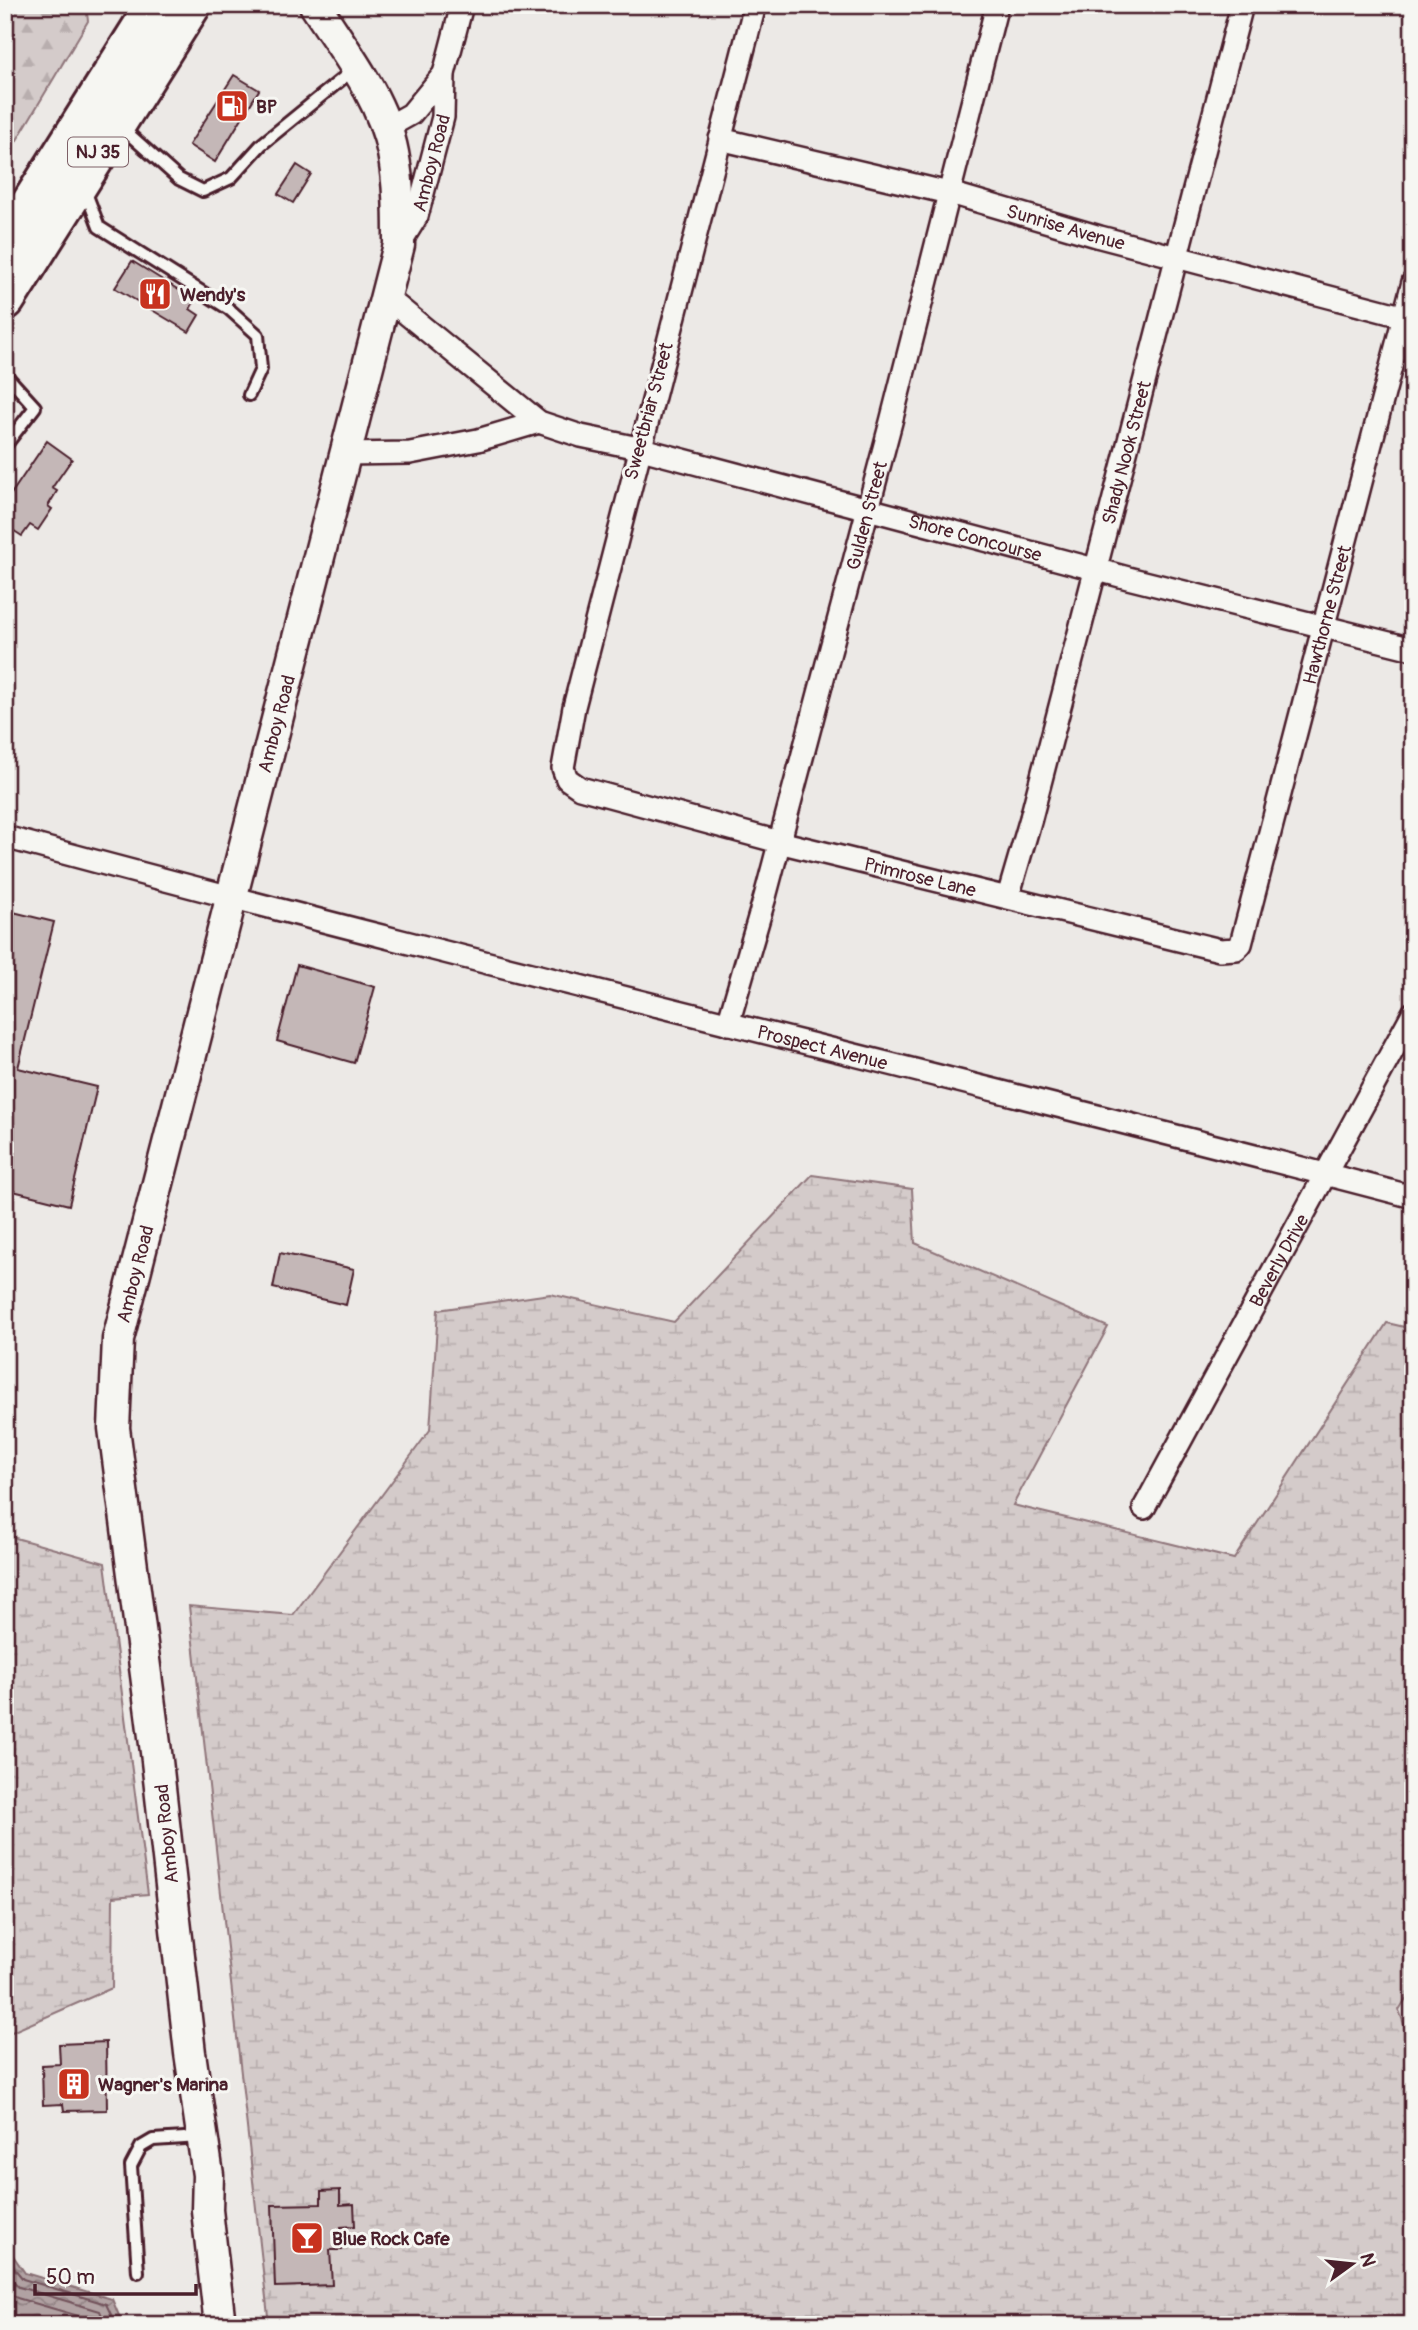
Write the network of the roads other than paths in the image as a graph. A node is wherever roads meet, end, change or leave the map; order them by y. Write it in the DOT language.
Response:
graph roads {
  1 [pos="156,5"];
  2 [pos="191,5"];
  3 [pos="314,5"];
  4 [pos="462,5"];
  5 [pos="755,5"];
  6 [pos="997,5"];
  7 [pos="1242,5"];
  8 [pos="355,68"];
  9 [pos="444,74"];
  10 [pos="116,123"];
  11 [pos="386,128"];
  12 [pos="720,139"];
  13 [pos="81,179"];
  14 [pos="947,194"];
  15 [pos="5,245"];
  16 [pos="399,245"];
  17 [pos="1175,257"];
  18 [pos="1413,282"];
  19 [pos="386,297"];
  20 [pos="5,300"];
  21 [pos="1408,318"];
  22 [pos="5,374"];
  23 [pos="249,395"];
  24 [pos="539,422"];
  25 [pos="5,446"];
  26 [pos="638,448"];
  27 [pos="345,454"];
  28 [pos="867,508"];
  29 [pos="1097,568"];
  30 [pos="1324,626"];
  31 [pos="1413,649"];
  32 [pos="603,796"];
  33 [pos="5,837"];
  34 [pos="779,842"];
  35 [pos="1008,897"];
  36 [pos="230,898"];
  37 [pos="1236,949"];
  38 [pos="1413,1013"];
  39 [pos="728,1024"];
  40 [pos="1325,1174"];
  41 [pos="1413,1197"];
  42 [pos="1144,1508"];
  43 [pos="202,2137"];
  44 [pos="138,2272"];
  45 [pos="220,2325"];
  1 -- 15 [label="highway, NJ 35"];
  2 -- 10 [label="highway, NJ 35"];
  3 -- 8 [label="main road, Amboy Road"];
  4 -- 9 [label="street, Amboy Road"];
  5 -- 12 [label="street, Sweetbriar Street"];
  6 -- 14 [label="street, Gulden Street"];
  7 -- 17 [label="street, Shady Nook Street"];
  8 -- 10 [label="lane"];
  8 -- 11 [label="main road, Amboy Road"];
  9 -- 11 [label="street, Amboy Road"];
  9 -- 16 [label="street, Amboy Road"];
  10 -- 13 [label="highway, NJ 35"];
  11 -- 16 [label="main road, Amboy Road"];
  12 -- 14 [label="street, Sunrise Avenue"];
  12 -- 26 [label="street, Sweetbriar Street"];
  13 -- 20 [label="highway, NJ 35"];
  13 -- 23 [label="lane"];
  14 -- 17 [label="street, Sunrise Avenue"];
  14 -- 28 [label="street, Gulden Street"];
  16 -- 19 [label="main road, Amboy Road"];
  17 -- 21 [label="street, Sunrise Avenue"];
  17 -- 29 [label="street, Shady Nook Street"];
  18 -- 21 [label="street, Hawthorne Street"];
  19 -- 24 [label="street, Shore Concourse"];
  19 -- 27 [label="main road, Amboy Road"];
  21 -- 30 [label="street, Hawthorne Street"];
  22 -- 25 [label="lane"];
  24 -- 26 [label="street, Shore Concourse"];
  24 -- 27 [label="street"];
  26 -- 28 [label="street, Shore Concourse"];
  26 -- 32 [label="street, Sweetbriar Street"];
  27 -- 36 [label="main road, Amboy Road"];
  28 -- 29 [label="street, Shore Concourse"];
  28 -- 34 [label="street, Gulden Street"];
  29 -- 30 [label="street, Shore Concourse"];
  29 -- 35 [label="street, Shady Nook Street"];
  30 -- 31 [label="street, Shore Concourse"];
  30 -- 37 [label="street, Hawthorne Street"];
  32 -- 34 [label="street, Primrose Lane"];
  33 -- 36 [label="street, Prospect Avenue"];
  34 -- 35 [label="street, Primrose Lane"];
  34 -- 39 [label="street, Gulden Street"];
  35 -- 37 [label="street, Primrose Lane"];
  36 -- 39 [label="street, Prospect Avenue"];
  36 -- 43 [label="main road, Amboy Road"];
  38 -- 40 [label="street, Beverly Drive"];
  39 -- 40 [label="street, Prospect Avenue"];
  40 -- 41 [label="street, Prospect Avenue"];
  40 -- 42 [label="street, Beverly Drive"];
  43 -- 44 [label="lane"];
  43 -- 45 [label="main road, Amboy Road"];
}
